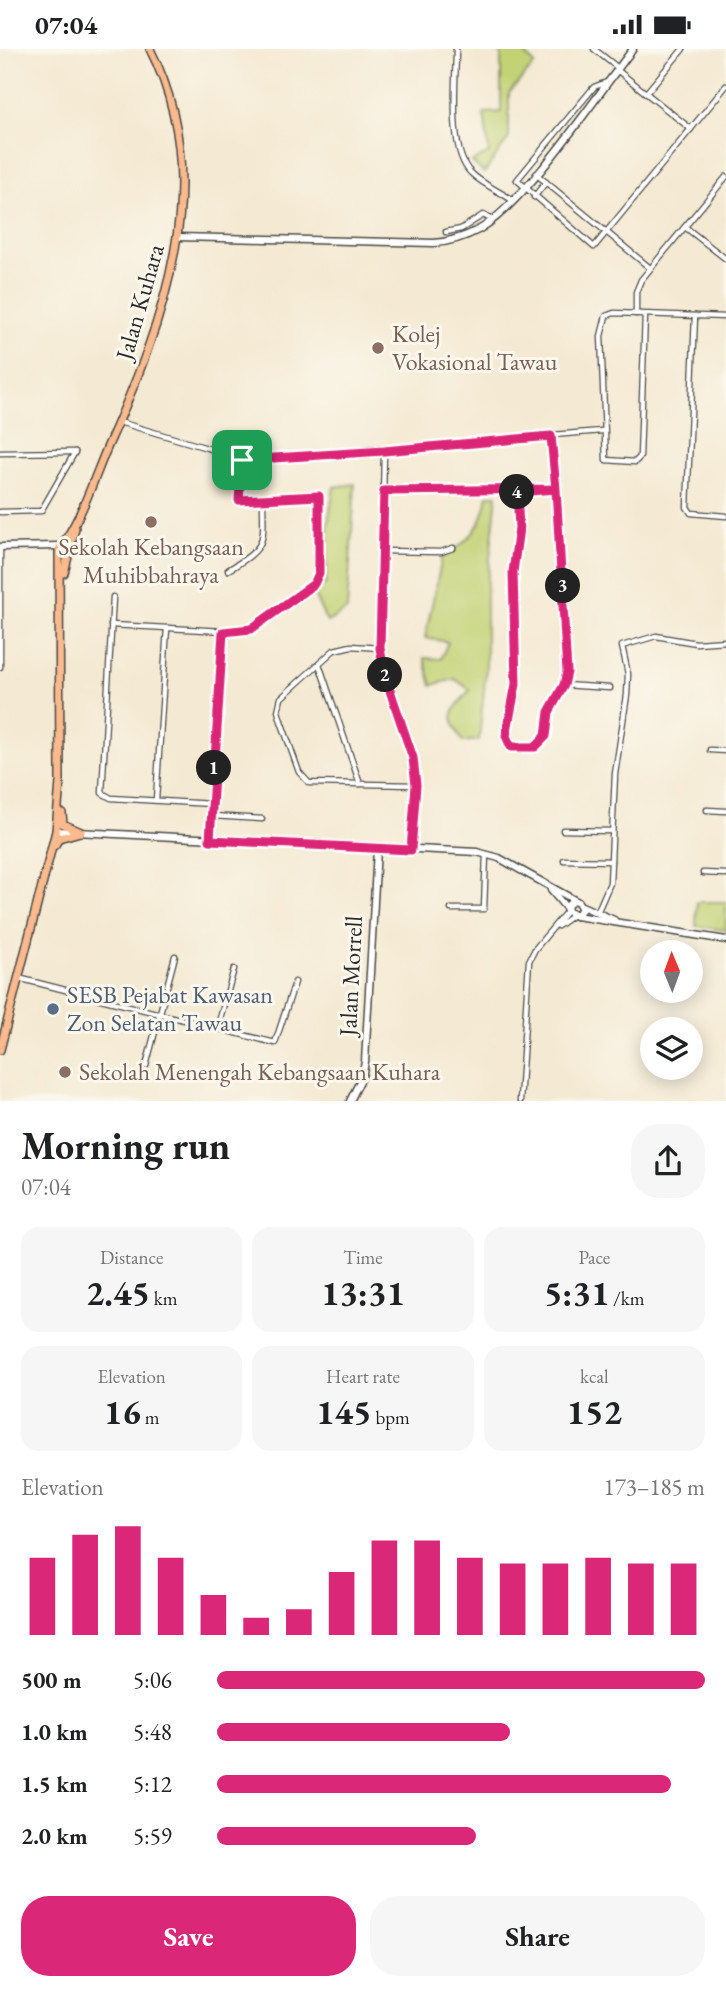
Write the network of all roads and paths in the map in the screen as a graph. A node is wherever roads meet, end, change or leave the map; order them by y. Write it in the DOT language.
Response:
graph roads {
  1 [pos="150,49"];
  2 [pos="456,49"];
  3 [pos="594,49"];
  4 [pos="633,49"];
  5 [pos="682,49"];
  6 [pos="617,69"];
  7 [pos="607,82"];
  8 [pos="726,86"];
  9 [pos="646,93"];
  10 [pos="691,129"];
  11 [pos="536,173"];
  12 [pos="726,177"];
  13 [pos="546,182"];
  14 [pos="719,185"];
  15 [pos="523,188"];
  16 [pos="726,191"];
  17 [pos="534,197"];
  18 [pos="512,200"];
  19 [pos="491,219"];
  20 [pos="685,227"];
  21 [pos="446,232"];
  22 [pos="609,232"];
  23 [pos="178,237"];
  24 [pos="726,259"];
  25 [pos="650,268"];
  26 [pos="636,314"];
  27 [pos="645,315"];
  28 [pos="695,316"];
  29 [pos="726,317"];
  30 [pos="119,422"];
  31 [pos="602,431"];
  32 [pos="551,436"];
  33 [pos="384,451"];
  34 [pos="0,453"];
  35 [pos="242,460"];
  36 [pos="556,489"];
  37 [pos="384,491"];
  38 [pos="517,492"];
  39 [pos="263,498"];
  40 [pos="0,512"];
  41 [pos="78,516"];
  42 [pos="726,516"];
  43 [pos="0,547"];
  44 [pos="453,548"];
  45 [pos="62,551"];
  46 [pos="383,551"];
  47 [pos="228,570"];
  48 [pos="113,597"];
  49 [pos="111,625"];
  50 [pos="167,628"];
  51 [pos="223,632"];
  52 [pos="726,641"];
  53 [pos="380,648"];
  54 [pos="318,664"];
  55 [pos="0,667"];
  56 [pos="564,685"];
  57 [pos="610,688"];
  58 [pos="710,750"];
  59 [pos="726,751"];
  60 [pos="60,782"];
  61 [pos="360,784"];
  62 [pos="416,785"];
  63 [pos="156,800"];
  64 [pos="212,804"];
  65 [pos="707,810"];
  66 [pos="726,811"];
  67 [pos="212,816"];
  68 [pos="262,819"];
  69 [pos="563,830"];
  70 [pos="56,831"];
  71 [pos="611,831"];
  72 [pos="81,832"];
  73 [pos="210,840"];
  74 [pos="377,849"];
  75 [pos="411,850"];
  76 [pos="51,853"];
  77 [pos="486,853"];
  78 [pos="564,860"];
  79 [pos="611,861"];
  80 [pos="703,873"];
  81 [pos="726,874"];
  82 [pos="550,888"];
  83 [pos="573,901"];
  84 [pos="582,906"];
  85 [pos="451,909"];
  86 [pos="571,913"];
  87 [pos="597,913"];
  88 [pos="625,925"];
  89 [pos="726,940"];
  90 [pos="175,956"];
  91 [pos="234,969"];
  92 [pos="19,978"];
  93 [pos="295,982"];
  94 [pos="160,1015"];
  95 [pos="218,1029"];
  96 [pos="0,1050"];
  97 [pos="146,1066"];
  98 [pos="350,1101"];
  99 [pos="520,1101"];
  1 -- 23 [label="main road, Jalan Kuhara"];
  2 -- 18 [label="street"];
  3 -- 6 [label="street"];
  4 -- 6 [label="street"];
  5 -- 9 [label="street"];
  6 -- 7 [label="street"];
  6 -- 9 [label="street"];
  7 -- 11 [label="street"];
  7 -- 15 [label="street"];
  8 -- 10 [label="street"];
  9 -- 10 [label="street"];
  10 -- 22 [label="street"];
  11 -- 13 [label="street"];
  11 -- 15 [label="street"];
  12 -- 14 [label="street"];
  13 -- 17 [label="street"];
  13 -- 22 [label="street"];
  14 -- 16 [label="street"];
  14 -- 20 [label="street"];
  15 -- 17 [label="street"];
  15 -- 18 [label="street"];
  17 -- 22 [label="street"];
  18 -- 19 [label="street"];
  19 -- 21 [label="street"];
  19 -- 23 [label="street"];
  20 -- 24 [label="street"];
  20 -- 25 [label="street"];
  22 -- 25 [label="street"];
  23 -- 30 [label="main road, Jalan Kuhara"];
  25 -- 26 [label="street"];
  26 -- 27 [label="street"];
  26 -- 31 [label="street"];
  27 -- 28 [label="street"];
  27 -- 31 [label="street"];
  28 -- 29 [label="street"];
  28 -- 42 [label="street"];
  30 -- 35 [label="street"];
  30 -- 41 [label="main road, Jalan Kuhara"];
  31 -- 32 [label="street"];
  32 -- 33 [label="street"];
  32 -- 36 [label="street"];
  33 -- 35 [label="street"];
  33 -- 37 [label="street"];
  34 -- 40 [label="street"];
  35 -- 39 [label="street"];
  36 -- 38 [label="street"];
  36 -- 56 [label="street"];
  37 -- 38 [label="street"];
  37 -- 46 [label="street"];
  38 -- 56 [label="street"];
  39 -- 47 [label="street"];
  39 -- 51 [label="street"];
  41 -- 45 [label="main road"];
  41 -- 45 [label="main road"];
  43 -- 45 [label="street"];
  43 -- 55 [label="street"];
  44 -- 46 [label="street"];
  45 -- 60 [label="main road"];
  46 -- 53 [label="street"];
  48 -- 49 [label="street"];
  49 -- 50 [label="street"];
  49 -- 63 [label="street"];
  50 -- 51 [label="street"];
  50 -- 63 [label="street"];
  51 -- 64 [label="street"];
  52 -- 71 [label="street"];
  53 -- 54 [label="street"];
  53 -- 62 [label="street"];
  54 -- 61 [label="street"];
  54 -- 61 [label="street"];
  56 -- 57 [label="street"];
  58 -- 59 [label="street"];
  60 -- 70 [label="main road"];
  60 -- 72 [label="main road"];
  61 -- 62 [label="street"];
  62 -- 75 [label="street"];
  63 -- 64 [label="street"];
  64 -- 67 [label="street"];
  65 -- 66 [label="street"];
  67 -- 68 [label="street"];
  67 -- 73 [label="street"];
  69 -- 71 [label="street"];
  70 -- 72 [label="street"];
  70 -- 76 [label="main road"];
  71 -- 79 [label="street"];
  72 -- 73 [label="street"];
  72 -- 76 [label="main road"];
  73 -- 74 [label="street"];
  74 -- 75 [label="street"];
  74 -- 98 [label="street, Jalan Morrell"];
  75 -- 77 [label="street"];
  76 -- 92 [label="main road"];
  77 -- 82 [label="street"];
  77 -- 85 [label="street"];
  78 -- 79 [label="street"];
  79 -- 87 [label="street"];
  80 -- 81 [label="street"];
  82 -- 83 [label="street"];
  82 -- 86 [label="street"];
  83 -- 84 [label="street"];
  83 -- 86 [label="street"];
  84 -- 86 [label="street"];
  84 -- 87 [label="street"];
  86 -- 88 [label="street"];
  86 -- 99 [label="street"];
  87 -- 88 [label="street"];
  88 -- 89 [label="street"];
  90 -- 94 [label="street"];
  91 -- 95 [label="street"];
  92 -- 94 [label="street"];
  92 -- 96 [label="main road"];
  93 -- 95 [label="street"];
  94 -- 95 [label="street"];
  94 -- 97 [label="street"];
}
